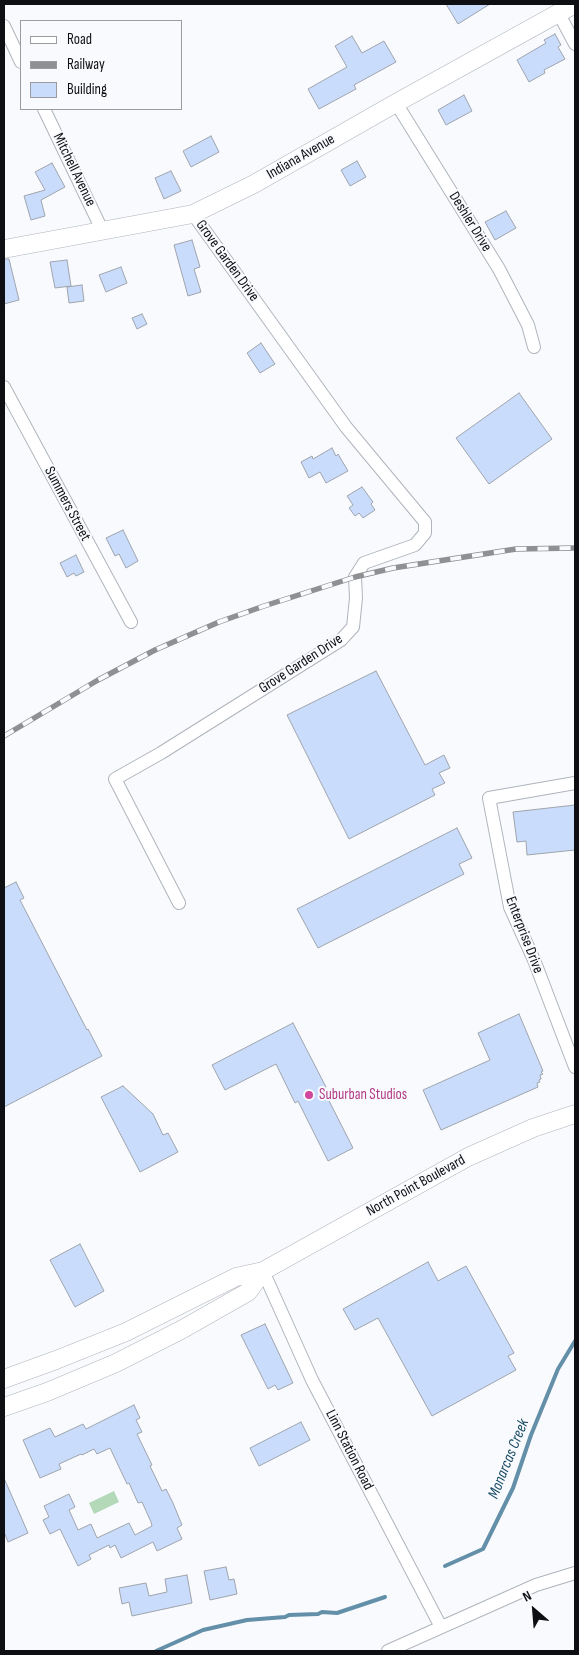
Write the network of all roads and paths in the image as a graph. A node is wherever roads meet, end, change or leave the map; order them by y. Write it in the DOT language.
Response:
graph roads {
  1 [pos="575,4"];
  2 [pos="559,14"];
  3 [pos="4,26"];
  4 [pos="575,44"];
  5 [pos="20,60"];
  6 [pos="396,102"];
  7 [pos="44,110"];
  8 [pos="193,214"];
  9 [pos="103,232"];
  10 [pos="4,249"];
  11 [pos="534,347"];
  12 [pos="4,386"];
  13 [pos="131,622"];
  14 [pos="575,783"];
  15 [pos="179,903"];
  16 [pos="575,1067"];
  17 [pos="575,1114"];
  18 [pos="263,1270"];
  19 [pos="4,1379"];
  20 [pos="4,1408"];
  21 [pos="574,1576"];
  22 [pos="441,1627"];
  23 [pos="388,1651"];
  1 -- 2 [label="main road, Indiana Avenue"];
  2 -- 4 [label="street"];
  2 -- 6 [label="main road, Indiana Avenue"];
  3 -- 5 [label="street"];
  6 -- 8 [label="main road, Indiana Avenue"];
  6 -- 11 [label="street, Deshler Drive"];
  7 -- 9 [label="street, Mitchell Avenue"];
  8 -- 9 [label="main road, Indiana Avenue"];
  8 -- 15 [label="street, Grove Garden Drive"];
  9 -- 10 [label="main road, Indiana Avenue"];
  12 -- 13 [label="street, Summers Street"];
  14 -- 16 [label="street, Enterprise Drive"];
  17 -- 18 [label="main road, North Point Boulevard"];
  18 -- 19 [label="main road, North Point Boulevard"];
  18 -- 20 [label="main road, North Point Boulevard"];
  18 -- 22 [label="street, Linn Station Road"];
  21 -- 22 [label="street"];
  22 -- 23 [label="street"];
}
